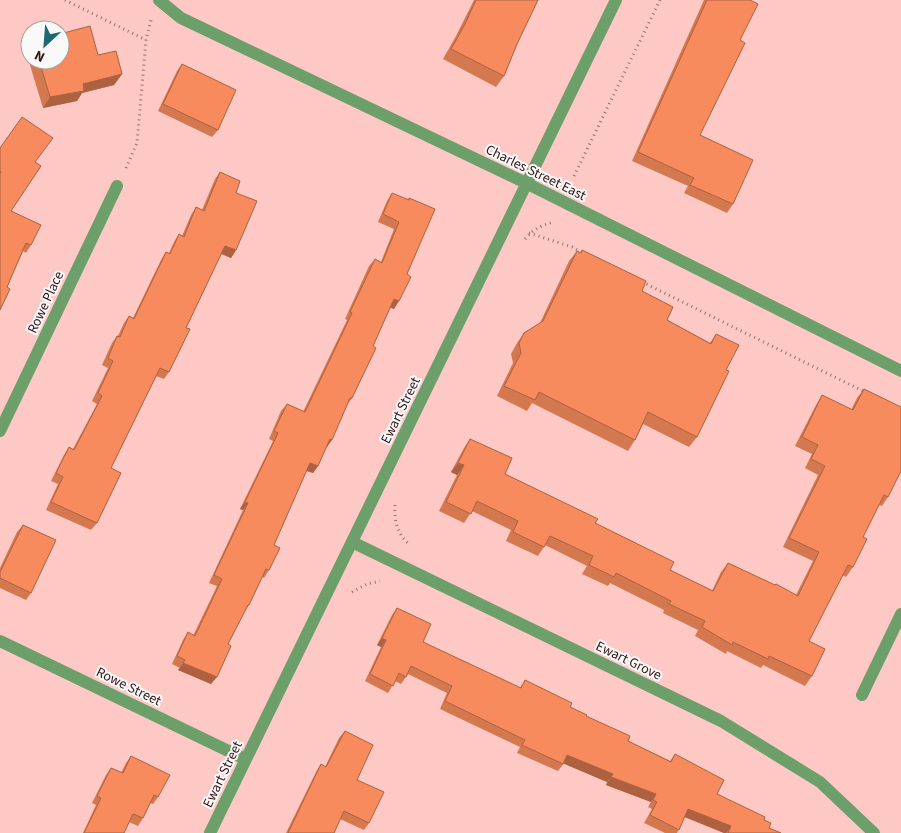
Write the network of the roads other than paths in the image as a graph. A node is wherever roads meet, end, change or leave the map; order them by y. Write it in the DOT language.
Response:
graph roads {
  1 [pos="159,0"];
  2 [pos="616,0"];
  3 [pos="528,184"];
  4 [pos="117,186"];
  5 [pos="901,371"];
  6 [pos="0,432"];
  7 [pos="352,542"];
  8 [pos="901,614"];
  9 [pos="0,641"];
  10 [pos="862,695"];
  11 [pos="245,759"];
  12 [pos="210,833"];
  13 [pos="874,833"];
  1 -- 3 [label="street, Charles Street East"];
  2 -- 3 [label="street, Ewart Street"];
  3 -- 5 [label="street, Charles Street East"];
  3 -- 7 [label="street, Ewart Street"];
  4 -- 6 [label="street, Rowe Place"];
  7 -- 11 [label="street, Ewart Street"];
  7 -- 13 [label="street, Ewart Grove"];
  8 -- 10 [label="street"];
  9 -- 11 [label="street, Rowe Street"];
  11 -- 12 [label="street, Ewart Street"];
}
